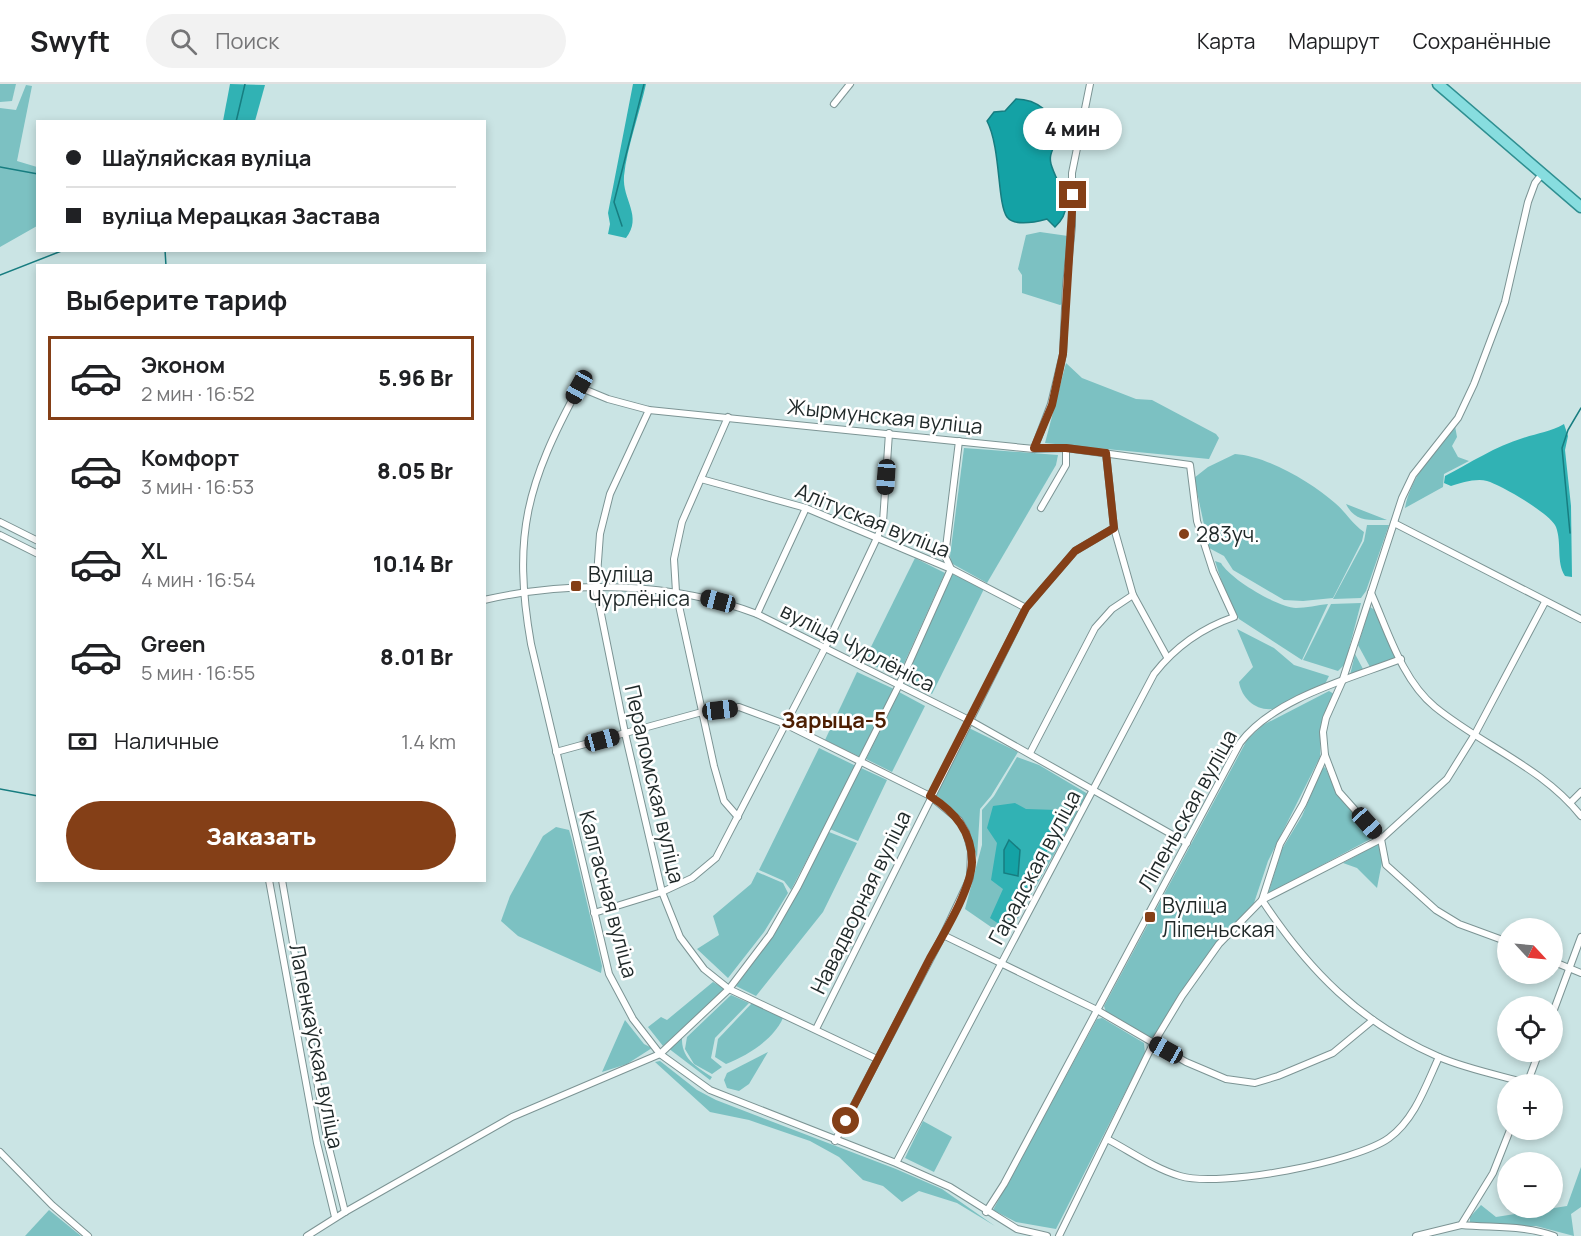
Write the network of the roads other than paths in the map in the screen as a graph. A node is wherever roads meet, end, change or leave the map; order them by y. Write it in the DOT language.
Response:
graph roads {
  1 [pos="850,84"];
  2 [pos="1090,84"];
  3 [pos="1438,84"];
  4 [pos="834,104"];
  5 [pos="1542,174"];
  6 [pos="1581,207"];
  7 [pos="579,387"];
  8 [pos="649,410"];
  9 [pos="728,417"];
  10 [pos="889,433"];
  11 [pos="959,441"];
  12 [pos="1034,448"];
  13 [pos="1066,448"];
  14 [pos="1106,453"];
  15 [pos="701,479"];
  16 [pos="806,508"];
  17 [pos="1041,508"];
  18 [pos="0,522"];
  19 [pos="1394,523"];
  20 [pos="1114,528"];
  21 [pos="0,535"];
  22 [pos="878,538"];
  23 [pos="36,541"];
  24 [pos="36,553"];
  25 [pos="951,569"];
  26 [pos="596,589"];
  27 [pos="523,591"];
  28 [pos="676,592"];
  29 [pos="1371,592"];
  30 [pos="1133,595"];
  31 [pos="486,600"];
  32 [pos="1545,602"];
  33 [pos="1026,608"];
  34 [pos="757,614"];
  35 [pos="1234,617"];
  36 [pos="1581,619"];
  37 [pos="825,648"];
  38 [pos="1167,657"];
  39 [pos="1401,659"];
  40 [pos="1342,682"];
  41 [pos="899,685"];
  42 [pos="702,712"];
  43 [pos="969,720"];
  44 [pos="785,724"];
  45 [pos="625,733"];
  46 [pos="1475,734"];
  47 [pos="556,752"];
  48 [pos="1030,753"];
  49 [pos="1325,755"];
  50 [pos="861,762"];
  51 [pos="1094,789"];
  52 [pos="1581,792"];
  53 [pos="930,796"];
  54 [pos="1570,803"];
  55 [pos="1581,816"];
  56 [pos="738,817"];
  57 [pos="1381,839"];
  58 [pos="1187,843"];
  59 [pos="269,882"];
  60 [pos="282,882"];
  61 [pos="662,892"];
  62 [pos="1262,900"];
  63 [pos="594,913"];
  64 [pos="943,935"];
  65 [pos="1581,937"];
  66 [pos="1497,938"];
  67 [pos="1000,963"];
  68 [pos="1563,965"];
  69 [pos="1570,968"];
  70 [pos="1581,973"];
  71 [pos="729,990"];
  72 [pos="1560,996"];
  73 [pos="1096,1010"];
  74 [pos="1373,1020"];
  75 [pos="816,1029"];
  76 [pos="1154,1044"];
  77 [pos="660,1054"];
  78 [pos="1439,1057"];
  79 [pos="877,1059"];
  80 [pos="1497,1075"];
  81 [pos="1107,1139"];
  82 [pos="1506,1140"];
  83 [pos="836,1141"];
  84 [pos="0,1152"];
  85 [pos="896,1163"];
  86 [pos="345,1212"];
  87 [pos="986,1212"];
  88 [pos="335,1217"];
  89 [pos="1461,1225"];
  90 [pos="88,1236"];
  91 [pos="307,1236"];
  92 [pos="1047,1236"];
  93 [pos="1059,1236"];
  94 [pos="1416,1236"];
  95 [pos="1554,1236"];
  1 -- 4 [label="street"];
  2 -- 12 [label="street"];
  3 -- 5 [label="main road"];
  5 -- 6 [label="main road"];
  5 -- 19 [label="street"];
  7 -- 8 [label="street, Жырмунская вуліца"];
  7 -- 27 [label="street, Калгасная вуліца"];
  8 -- 9 [label="street, Жырмунская вуліца"];
  8 -- 26 [label="street, Пераломская вуліца"];
  9 -- 10 [label="street, Жырмунская вуліца"];
  9 -- 15 [label="street"];
  10 -- 11 [label="street, Жырмунская вуліца"];
  10 -- 22 [label="street"];
  11 -- 12 [label="street, Жырмунская вуліца"];
  11 -- 25 [label="street"];
  12 -- 13 [label="street, Жырмунская вуліца"];
  13 -- 14 [label="street, Жырмунская вуліца"];
  13 -- 17 [label="street"];
  14 -- 20 [label="street"];
  14 -- 35 [label="street, Жырмунская вуліца"];
  15 -- 16 [label="street, Алітуская вуліца"];
  15 -- 28 [label="street"];
  16 -- 22 [label="street, Алітуская вуліца"];
  16 -- 34 [label="street"];
  18 -- 23 [label="street"];
  19 -- 29 [label="street"];
  19 -- 32 [label="street"];
  20 -- 30 [label="street"];
  20 -- 33 [label="street, Навадворная вуліца"];
  21 -- 24 [label="street"];
  22 -- 25 [label="street, Алітуская вуліца"];
  22 -- 37 [label="street"];
  25 -- 33 [label="street, Алітуская вуліца"];
  25 -- 41 [label="street"];
  26 -- 27 [label="street, вуліца Чурлёніса"];
  26 -- 28 [label="street, вуліца Чурлёніса"];
  26 -- 45 [label="street, Пераломская вуліца"];
  27 -- 31 [label="street, вуліца Чурлёніса"];
  27 -- 47 [label="street, Калгасная вуліца"];
  28 -- 34 [label="street, вуліца Чурлёніса"];
  28 -- 42 [label="street"];
  29 -- 39 [label="street"];
  29 -- 40 [label="street"];
  30 -- 38 [label="street"];
  30 -- 48 [label="street"];
  32 -- 36 [label="street"];
  32 -- 46 [label="street"];
  33 -- 43 [label="street, Навадворная вуліца"];
  34 -- 37 [label="street, вуліца Чурлёніса"];
  35 -- 38 [label="street, Гарадская вуліца"];
  37 -- 41 [label="street, вуліца Чурлёніса"];
  37 -- 44 [label="street"];
  38 -- 51 [label="street, Гарадская вуліца"];
  39 -- 40 [label="street, Ліпеньская вуліца"];
  39 -- 46 [label="street"];
  40 -- 49 [label="street"];
  40 -- 58 [label="street, Ліпеньская вуліца"];
  41 -- 43 [label="street, вуліца Чурлёніса"];
  41 -- 50 [label="street"];
  42 -- 44 [label="street"];
  42 -- 45 [label="street"];
  42 -- 56 [label="street"];
  43 -- 48 [label="street, вуліца Чурлёніса"];
  43 -- 53 [label="street, Навадворная вуліца"];
  44 -- 50 [label="street"];
  44 -- 56 [label="street"];
  45 -- 47 [label="street"];
  45 -- 61 [label="street, Пераломская вуліца"];
  46 -- 54 [label="street"];
  46 -- 57 [label="street"];
  47 -- 63 [label="street, Калгасная вуліца"];
  48 -- 51 [label="street, вуліца Чурлёніса"];
  49 -- 57 [label="street"];
  49 -- 62 [label="street"];
  50 -- 53 [label="street"];
  50 -- 71 [label="street"];
  51 -- 58 [label="street, вуліца Чурлёніса"];
  51 -- 67 [label="street, Гарадская вуліца"];
  52 -- 54 [label="street"];
  53 -- 64 [label="street"];
  53 -- 75 [label="street, Навадворная вуліца"];
  54 -- 55 [label="street"];
  56 -- 61 [label="street"];
  57 -- 62 [label="street"];
  57 -- 66 [label="street"];
  58 -- 73 [label="street, Ліпеньская вуліца"];
  59 -- 88 [label="street, Лапенкаўская вуліца"];
  60 -- 86 [label="street, Лапенкаўская вуліца"];
  61 -- 63 [label="street"];
  61 -- 71 [label="street, Пераломская вуліца"];
  62 -- 74 [label="street"];
  62 -- 76 [label="street"];
  63 -- 77 [label="street, Калгасная вуліца"];
  64 -- 67 [label="street"];
  64 -- 79 [label="street"];
  65 -- 69 [label="street"];
  67 -- 73 [label="street"];
  67 -- 85 [label="street, Гарадская вуліца"];
  68 -- 69 [label="street"];
  69 -- 70 [label="street"];
  69 -- 72 [label="street"];
  71 -- 75 [label="street, Пераломская вуліца"];
  71 -- 77 [label="street"];
  73 -- 76 [label="street"];
  73 -- 87 [label="street, Ліпеньская вуліца"];
  74 -- 76 [label="street"];
  74 -- 78 [label="street"];
  75 -- 79 [label="street, Пераломская вуліца"];
  76 -- 81 [label="street"];
  77 -- 83 [label="street, Калгасная вуліца"];
  77 -- 86 [label="street"];
  78 -- 80 [label="street"];
  78 -- 81 [label="street"];
  79 -- 83 [label="street"];
  81 -- 93 [label="street"];
  82 -- 89 [label="street"];
  83 -- 85 [label="street, Калгасная вуліца"];
  84 -- 90 [label="street"];
  85 -- 87 [label="street, Калгасная вуліца"];
  86 -- 88 [label="street"];
  87 -- 92 [label="street, Калгасная вуліца"];
  88 -- 91 [label="street"];
  89 -- 94 [label="street"];
  89 -- 95 [label="street"];
}
